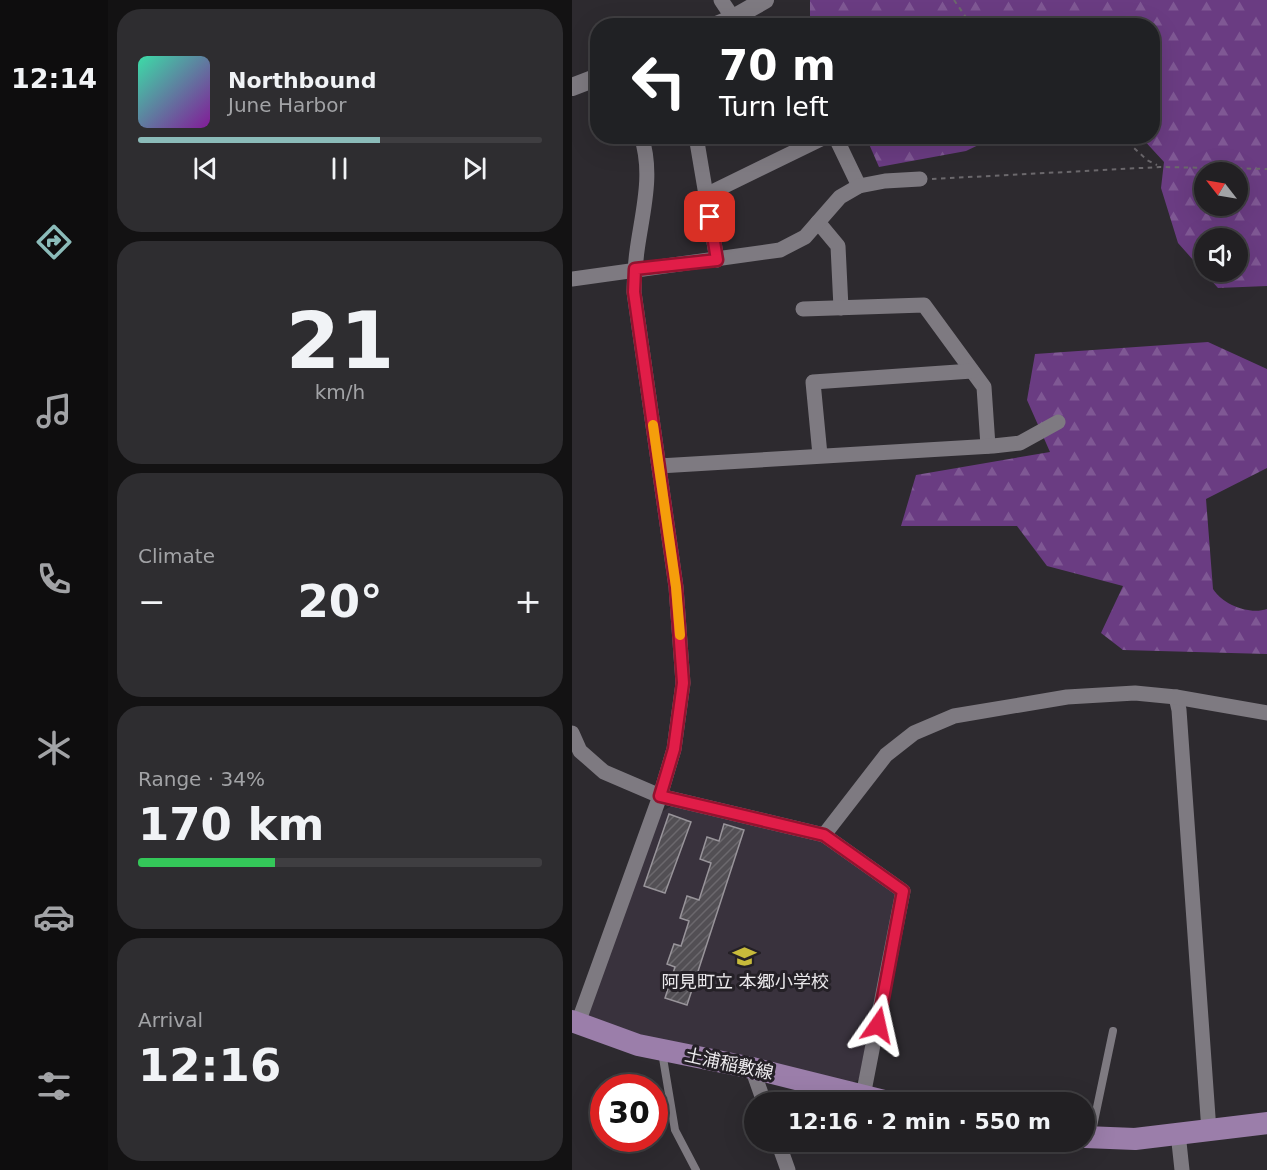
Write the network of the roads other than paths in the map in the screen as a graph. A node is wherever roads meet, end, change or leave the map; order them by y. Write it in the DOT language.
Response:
graph roads {
  1 [pos="721,0"];
  2 [pos="765,0"];
  3 [pos="733,18"];
  4 [pos="590,80"];
  5 [pos="572,87"];
  6 [pos="643,144"];
  7 [pos="697,144"];
  8 [pos="811,144"];
  9 [pos="839,144"];
  10 [pos="920,179"];
  11 [pos="859,186"];
  12 [pos="706,195"];
  13 [pos="818,222"];
  14 [pos="717,260"];
  15 [pos="635,269"];
  16 [pos="572,279"];
  17 [pos="841,308"];
  18 [pos="803,309"];
  19 [pos="972,371"];
  20 [pos="1058,422"];
  21 [pos="988,446"];
  22 [pos="820,455"];
  23 [pos="659,466"];
  24 [pos="1176,697"];
  25 [pos="1268,713"];
  26 [pos="572,733"];
  27 [pos="660,796"];
  28 [pos="824,835"];
  29 [pos="575,1022"];
  30 [pos="1113,1031"];
  31 [pos="662,1050"];
  32 [pos="752,1068"];
  33 [pos="760,1092"];
  34 [pos="847,1092"];
  35 [pos="864,1092"];
  36 [pos="1095,1108"];
  37 [pos="1268,1123"];
  38 [pos="1209,1131"];
  39 [pos="1178,1133"];
  40 [pos="1095,1138"];
  41 [pos="782,1152"];
  42 [pos="696,1170"];
  43 [pos="788,1170"];
  44 [pos="1182,1170"];
  1 -- 3 [label="street"];
  2 -- 3 [label="street"];
  4 -- 5 [label="street"];
  6 -- 15 [label="street"];
  7 -- 12 [label="street"];
  8 -- 12 [label="street"];
  9 -- 11 [label="street"];
  10 -- 11 [label="street"];
  11 -- 13 [label="street"];
  12 -- 14 [label="street"];
  13 -- 14 [label="street"];
  13 -- 17 [label="street"];
  14 -- 15 [label="street"];
  15 -- 16 [label="street"];
  15 -- 23 [label="street"];
  17 -- 18 [label="street"];
  17 -- 19 [label="street"];
  19 -- 21 [label="street"];
  19 -- 22 [label="street"];
  20 -- 21 [label="street"];
  21 -- 22 [label="street"];
  22 -- 23 [label="street"];
  23 -- 27 [label="street"];
  24 -- 25 [label="street"];
  24 -- 28 [label="street"];
  24 -- 38 [label="street"];
  26 -- 27 [label="street"];
  27 -- 28 [label="street"];
  27 -- 29 [label="street"];
  28 -- 35 [label="street"];
  29 -- 31 [label="main road, 土浦稲敷線"];
  30 -- 36 [label="lane"];
  31 -- 32 [label="main road, 土浦稲敷線"];
  31 -- 42 [label="lane"];
  32 -- 33 [label="street"];
  32 -- 34 [label="main road, 土浦稲敷線"];
  37 -- 38 [label="main road"];
  38 -- 39 [label="main road"];
  39 -- 40 [label="main road"];
  39 -- 44 [label="street"];
  41 -- 43 [label="street"];
}
